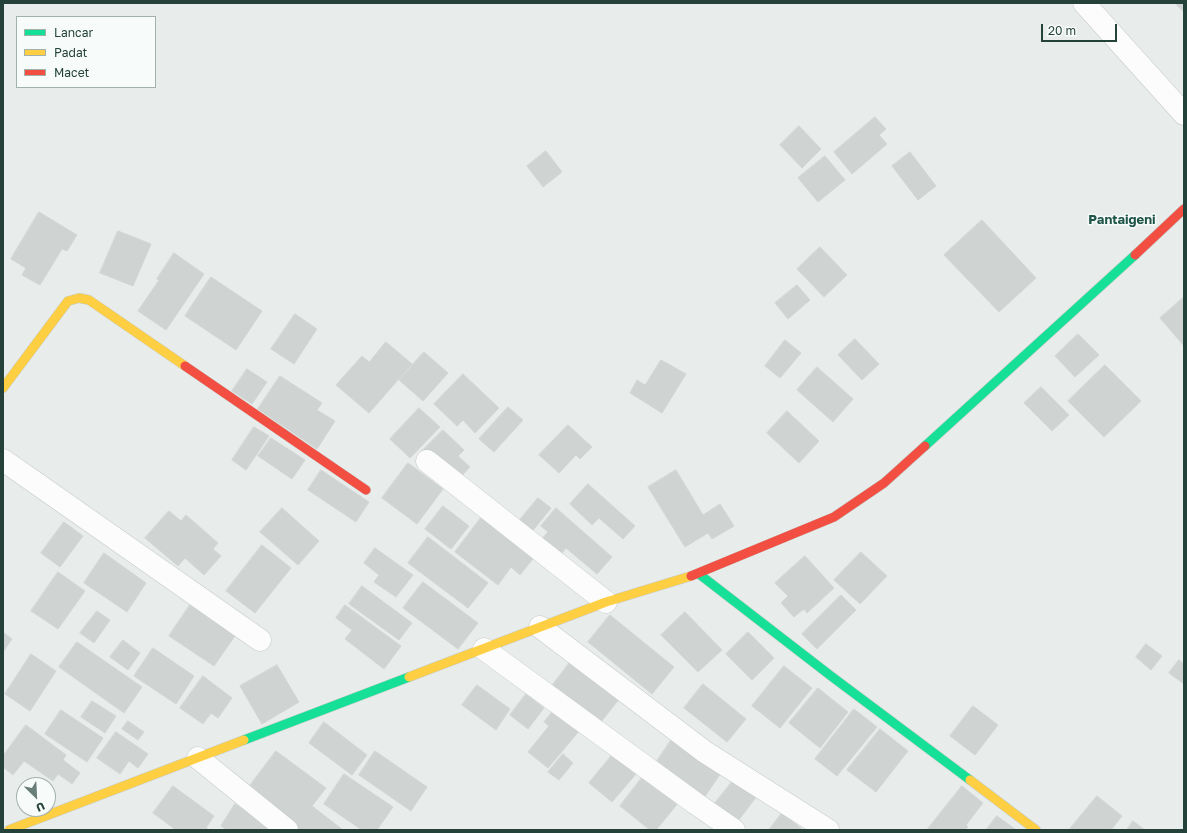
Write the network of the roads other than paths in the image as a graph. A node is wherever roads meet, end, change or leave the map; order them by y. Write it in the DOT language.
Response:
graph roads {
  1 [pos="1084,3"];
  2 [pos="1184,114"];
  3 [pos="1184,209"];
  4 [pos="3,388"];
  5 [pos="3,460"];
  6 [pos="427,461"];
  7 [pos="366,490"];
  8 [pos="699,574"];
  9 [pos="606,602"];
  10 [pos="540,628"];
  11 [pos="260,640"];
  12 [pos="484,649"];
  13 [pos="198,758"];
  14 [pos="24,828"];
  15 [pos="287,830"];
  16 [pos="734,830"];
  17 [pos="828,830"];
  18 [pos="1036,830"];
  1 -- 2 [label="street"];
  3 -- 8 [label="street"];
  4 -- 7 [label="street"];
  5 -- 11 [label="street"];
  6 -- 9 [label="street"];
  8 -- 9 [label="street"];
  8 -- 18 [label="street"];
  9 -- 10 [label="street"];
  10 -- 12 [label="street"];
  10 -- 17 [label="street"];
  12 -- 13 [label="street"];
  12 -- 16 [label="street"];
  13 -- 14 [label="street"];
  13 -- 15 [label="street"];
}
